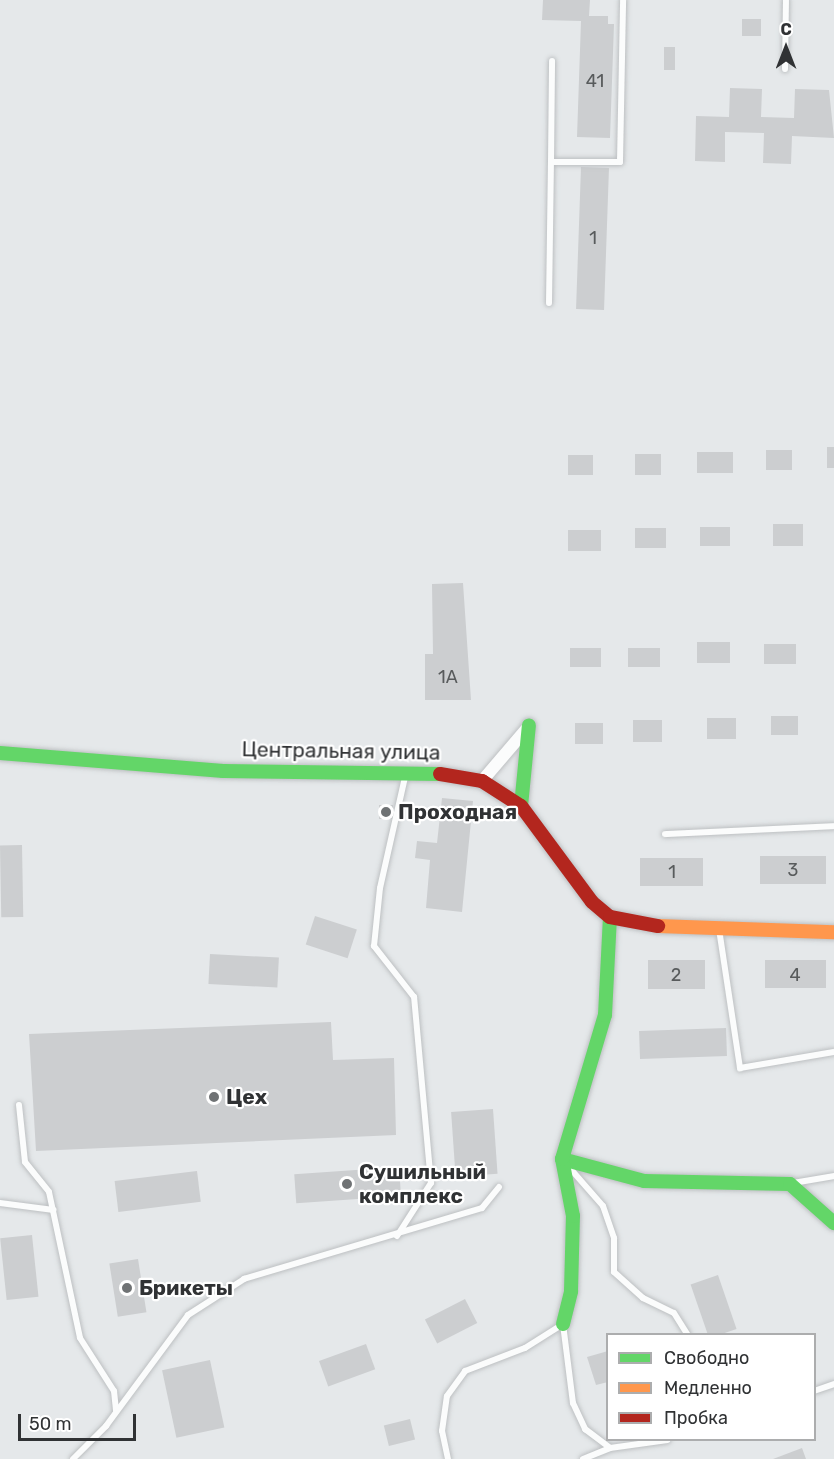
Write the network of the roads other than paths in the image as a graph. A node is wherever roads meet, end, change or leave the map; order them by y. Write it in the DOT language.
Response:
graph roads {
  1 [pos="623,0"];
  2 [pos="786,0"];
  3 [pos="552,61"];
  4 [pos="784,69"];
  5 [pos="551,162"];
  6 [pos="549,303"];
  7 [pos="529,725"];
  8 [pos="0,753"];
  9 [pos="406,770"];
  10 [pos="482,782"];
  11 [pos="521,806"];
  12 [pos="834,826"];
  13 [pos="665,834"];
  14 [pos="610,917"];
  15 [pos="719,929"];
  16 [pos="834,932"];
  17 [pos="834,1052"];
  18 [pos="19,1105"];
  19 [pos="562,1159"];
  20 [pos="834,1176"];
  21 [pos="790,1184"];
  22 [pos="499,1187"];
  23 [pos="0,1203"];
  24 [pos="54,1210"];
  25 [pos="834,1224"];
  26 [pos="397,1236"];
  27 [pos="563,1324"];
  28 [pos="686,1333"];
  29 [pos="834,1384"];
  30 [pos="816,1390"];
  31 [pos="116,1412"];
  32 [pos="660,1441"];
  33 [pos="610,1448"];
  34 [pos="72,1459"];
  35 [pos="448,1459"];
  36 [pos="584,1459"];
  1 -- 5 [label="lane"];
  2 -- 4 [label="lane"];
  3 -- 5 [label="lane"];
  5 -- 6 [label="lane"];
  7 -- 10 [label="street"];
  7 -- 11 [label="street"];
  8 -- 9 [label="street, Центральная улица"];
  9 -- 10 [label="street, Центральная улица"];
  9 -- 26 [label="lane"];
  10 -- 11 [label="street, Центральная улица"];
  11 -- 14 [label="street, Центральная улица"];
  12 -- 13 [label="lane"];
  14 -- 15 [label="street, Центральная улица"];
  14 -- 19 [label="street"];
  15 -- 16 [label="street, Центральная улица"];
  15 -- 17 [label="lane"];
  18 -- 24 [label="lane"];
  19 -- 21 [label="street"];
  19 -- 27 [label="street"];
  19 -- 28 [label="lane"];
  20 -- 21 [label="lane"];
  21 -- 25 [label="street"];
  22 -- 26 [label="lane"];
  23 -- 24 [label="lane"];
  24 -- 31 [label="lane"];
  26 -- 31 [label="lane"];
  27 -- 33 [label="lane"];
  27 -- 35 [label="lane"];
  29 -- 30 [label="lane"];
  31 -- 34 [label="lane"];
  32 -- 33 [label="lane"];
  33 -- 36 [label="lane"];
}
